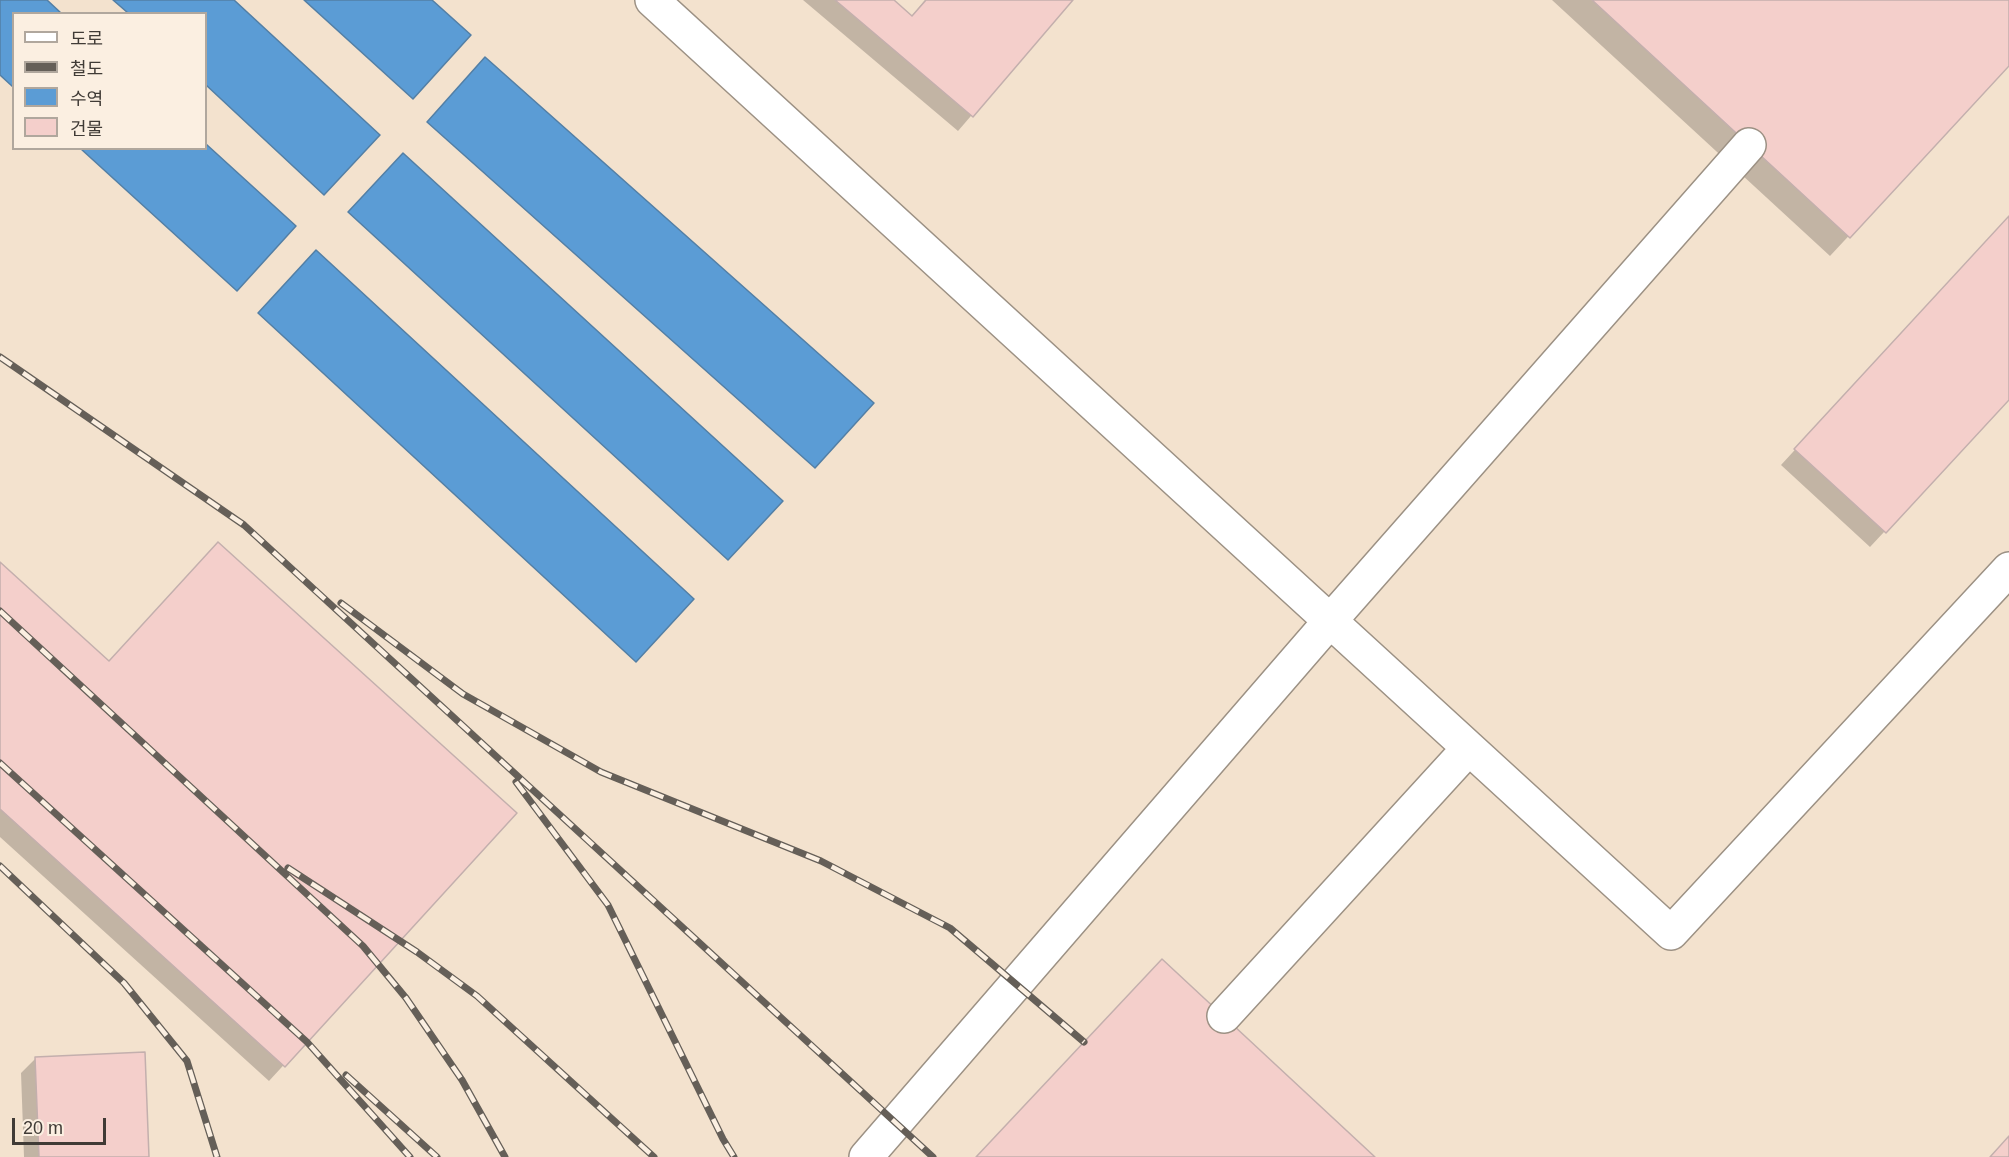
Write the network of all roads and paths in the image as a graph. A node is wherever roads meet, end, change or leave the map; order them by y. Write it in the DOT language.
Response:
graph roads {
  1 [pos="652,0"];
  2 [pos="1749,145"];
  3 [pos="2009,569"];
  4 [pos="1330,621"];
  5 [pos="1468,748"];
  6 [pos="1224,1016"];
  7 [pos="866,1157"];
  1 -- 4 [label="lane"];
  2 -- 4 [label="lane"];
  3 -- 5 [label="lane"];
  4 -- 5 [label="lane"];
  4 -- 7 [label="lane"];
  5 -- 6 [label="lane"];
}
